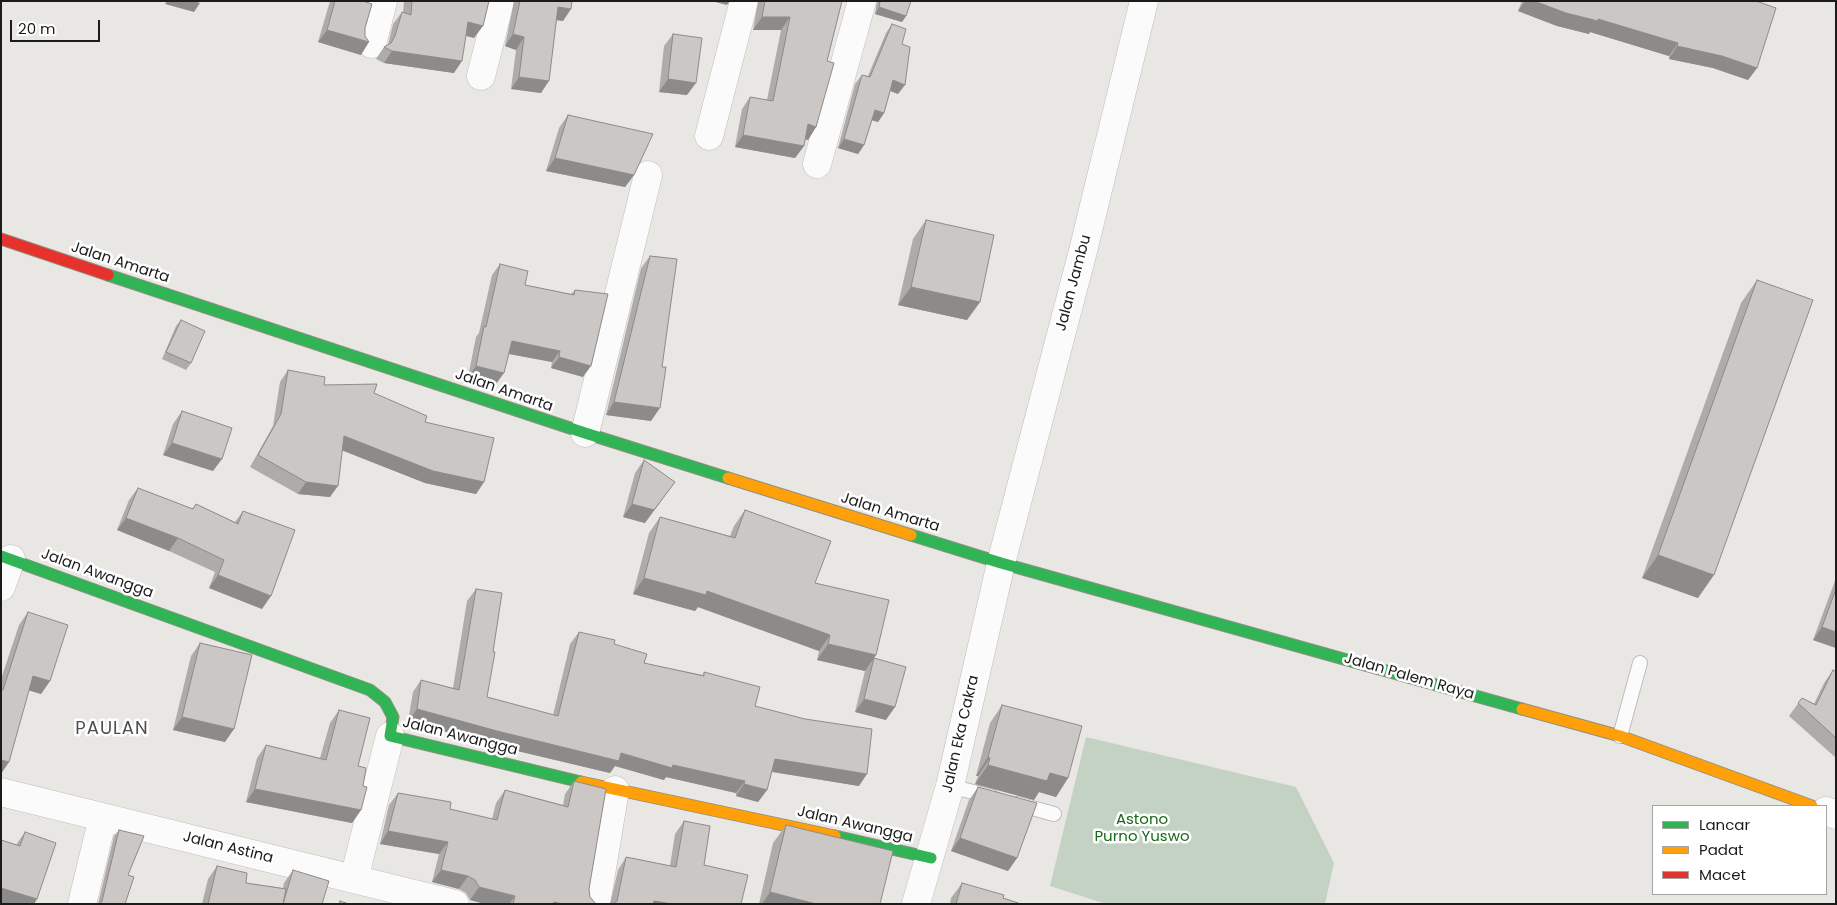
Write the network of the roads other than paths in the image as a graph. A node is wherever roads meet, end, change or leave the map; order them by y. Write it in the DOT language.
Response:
graph roads {
  1 [pos="383,1"];
  2 [pos="500,1"];
  3 [pos="744,1"];
  4 [pos="862,1"];
  5 [pos="1144,1"];
  6 [pos="372,44"];
  7 [pos="481,76"];
  8 [pos="709,136"];
  9 [pos="817,164"];
  10 [pos="648,175"];
  11 [pos="1,239"];
  12 [pos="585,433"];
  13 [pos="6,557"];
  14 [pos="1001,563"];
  15 [pos="1,587"];
  16 [pos="1640,662"];
  17 [pos="390,736"];
  18 [pos="1620,736"];
  19 [pos="950,786"];
  20 [pos="615,790"];
  21 [pos="1,792"];
  22 [pos="1809,805"];
  23 [pos="1054,814"];
  24 [pos="104,817"];
  25 [pos="931,858"];
  26 [pos="354,879"];
  27 [pos="82,904"];
  28 [pos="456,904"];
  29 [pos="596,904"];
  30 [pos="916,904"];
  1 -- 6 [label="street"];
  2 -- 7 [label="street"];
  3 -- 8 [label="street"];
  4 -- 9 [label="street"];
  5 -- 14 [label="street, Jalan Jambu"];
  10 -- 12 [label="street"];
  11 -- 12 [label="street, Jalan Amarta"];
  12 -- 14 [label="street, Jalan Amarta"];
  13 -- 15 [label="street"];
  13 -- 17 [label="street, Jalan Awangga"];
  14 -- 18 [label="street, Jalan Palem Raya"];
  14 -- 19 [label="street, Jalan Eka Cakra"];
  16 -- 18 [label="lane"];
  17 -- 20 [label="street, Jalan Awangga"];
  17 -- 26 [label="street"];
  18 -- 22 [label="street, Jalan Palem Raya"];
  19 -- 23 [label="lane"];
  19 -- 25 [label="street, Jalan Eka Cakra"];
  20 -- 25 [label="street, Jalan Awangga"];
  20 -- 29 [label="street"];
  21 -- 24 [label="street, Jalan Astina"];
  24 -- 26 [label="street, Jalan Astina"];
  24 -- 27 [label="street"];
  25 -- 30 [label="street, Jalan Eka Cakra"];
  26 -- 28 [label="street, Jalan Astina"];
}
